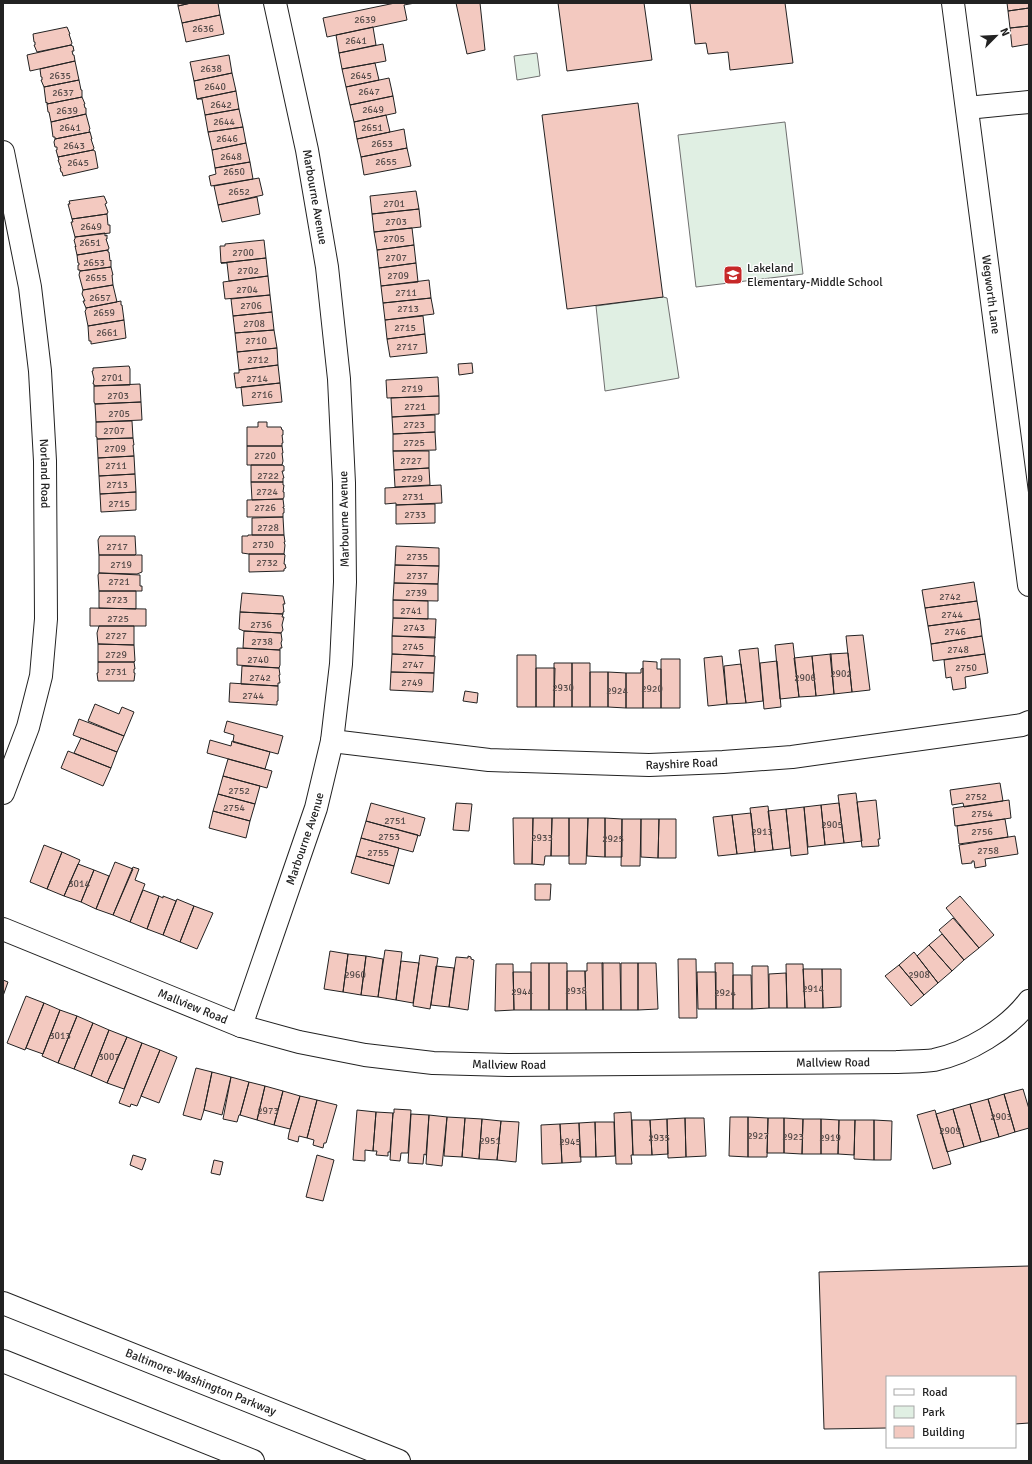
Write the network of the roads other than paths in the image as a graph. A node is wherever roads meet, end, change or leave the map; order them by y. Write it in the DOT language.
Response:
graph roads {
  1 [pos="275,3"];
  2 [pos="953,3"];
  3 [pos="1029,102"];
  4 [pos="967,108"];
  5 [pos="3,152"];
  6 [pos="1029,585"];
  7 [pos="1029,722"];
  8 [pos="332,741"];
  9 [pos="3,793"];
  10 [pos="3,929"];
  11 [pos="1027,1008"];
  12 [pos="241,1026"];
  13 [pos="3,1303"];
  14 [pos="3,1361"];
  15 [pos="253,1461"];
  16 [pos="399,1461"];
  1 -- 8 [label="main road, Marbourne Avenue"];
  2 -- 4 [label="main road, Wegworth Lane"];
  3 -- 4 [label="main road"];
  4 -- 6 [label="main road, Wegworth Lane"];
  5 -- 9 [label="main road, Norland Road"];
  7 -- 8 [label="main road, Rayshire Road"];
  8 -- 12 [label="main road, Marbourne Avenue"];
  10 -- 12 [label="main road, Mallview Road"];
  11 -- 12 [label="main road, Mallview Road"];
  13 -- 16 [label="main road, Baltimore-Washington Parkway"];
  14 -- 15 [label="main road"];
}
